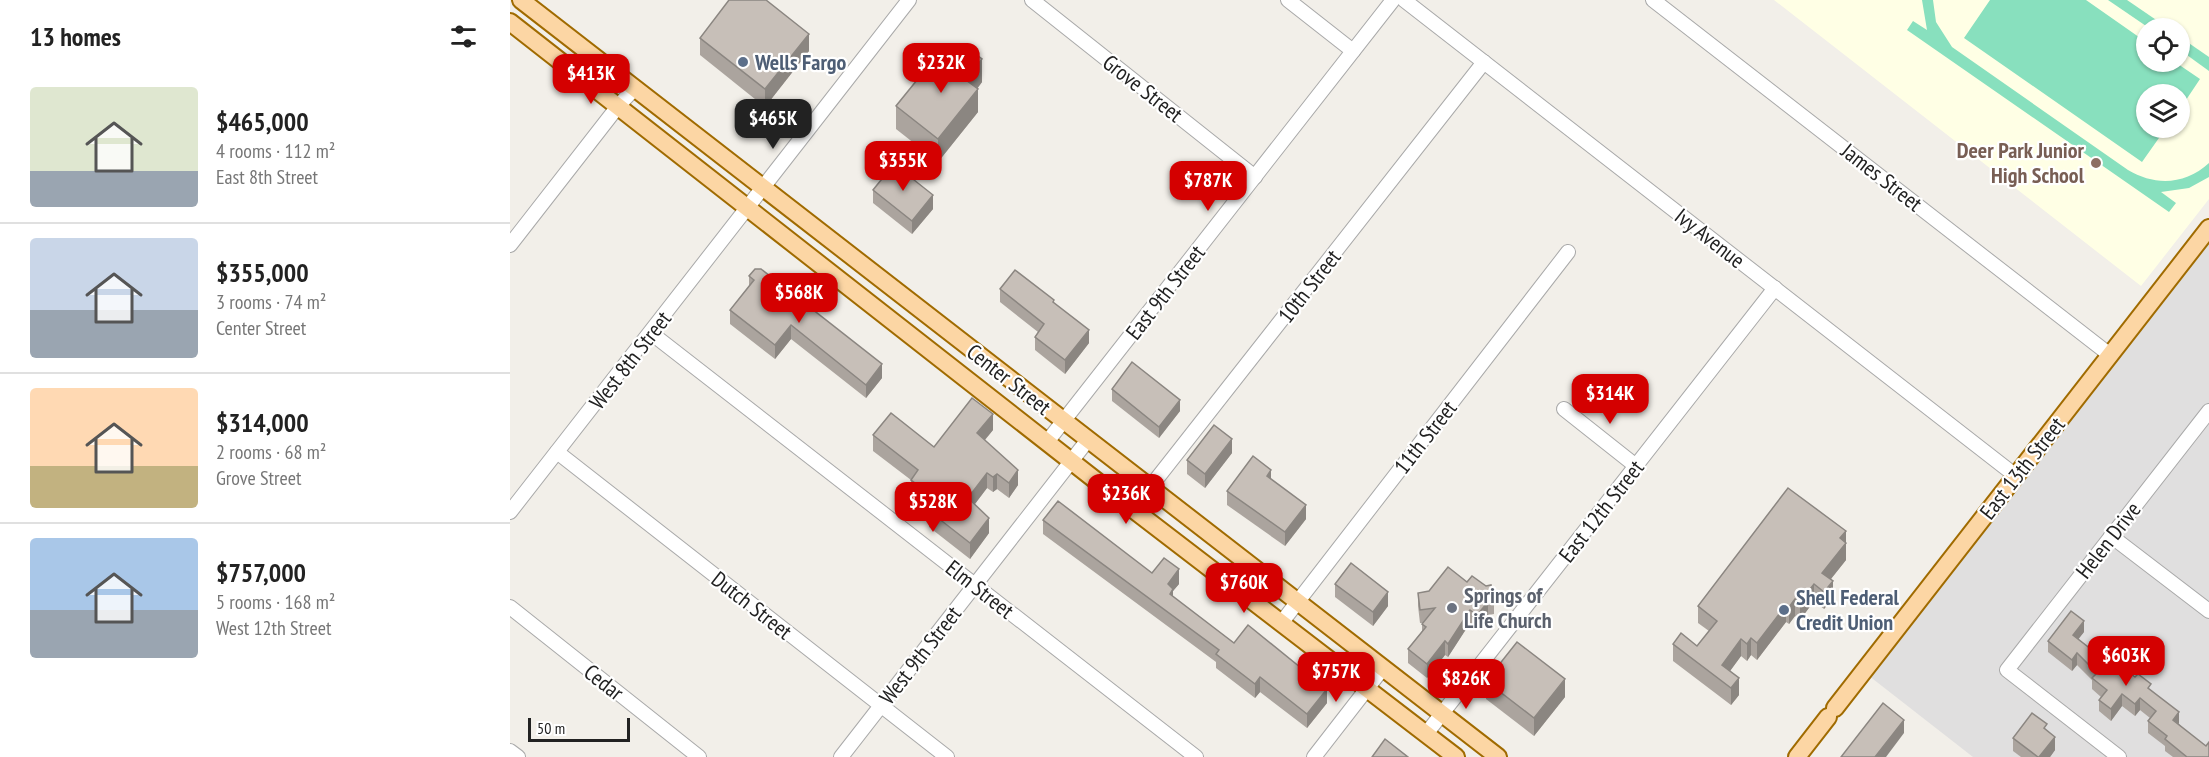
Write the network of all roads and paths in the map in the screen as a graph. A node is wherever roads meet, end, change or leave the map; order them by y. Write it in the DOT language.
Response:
graph roads {
  1 [pos="521,0"];
  2 [pos="909,0"];
  3 [pos="1032,0"];
  4 [pos="1288,0"];
  5 [pos="1393,0"];
  6 [pos="1404,0"];
  7 [pos="1653,0"];
  8 [pos="510,22"];
  9 [pos="1353,51"];
  10 [pos="1484,62"];
  11 [pos="635,88"];
  12 [pos="618,105"];
  13 [pos="1255,177"];
  14 [pos="763,189"];
  15 [pos="749,207"];
  16 [pos="2209,228"];
  17 [pos="510,245"];
  18 [pos="1568,252"];
  19 [pos="1775,288"];
  20 [pos="651,333"];
  21 [pos="2110,355"];
  22 [pos="1564,409"];
  23 [pos="2209,411"];
  24 [pos="1063,421"];
  25 [pos="1087,441"];
  26 [pos="1047,442"];
  27 [pos="557,452"];
  28 [pos="1071,461"];
  29 [pos="1636,466"];
  30 [pos="2016,476"];
  31 [pos="1149,489"];
  32 [pos="1133,509"];
  33 [pos="510,512"];
  34 [pos="2111,536"];
  35 [pos="974,585"];
  36 [pos="1298,602"];
  37 [pos="510,607"];
  38 [pos="2209,611"];
  39 [pos="1282,621"];
  40 [pos="1383,668"];
  41 [pos="1369,688"];
  42 [pos="881,706"];
  43 [pos="1442,713"];
  44 [pos="1426,734"];
  45 [pos="510,751"];
  46 [pos="518,757"];
  47 [pos="699,757"];
  48 [pos="841,757"];
  49 [pos="947,757"];
  50 [pos="1196,757"];
  51 [pos="1314,757"];
  52 [pos="1456,757"];
  53 [pos="1498,757"];
  54 [pos="1797,757"];
  55 [pos="2119,757"];
  1 -- 11 [label="main road, Center Street"];
  2 -- 14 [label="street, West 8th Street"];
  3 -- 13 [label="street, Grove Street"];
  4 -- 9 [label="street"];
  5 -- 9 [label="street, East 9th Street"];
  6 -- 10 [label="street, Ivy Avenue"];
  7 -- 21 [label="street, James Street"];
  8 -- 12 [label="main road, Center Street"];
  9 -- 13 [label="street, East 9th Street"];
  10 -- 19 [label="street, Ivy Avenue"];
  10 -- 31 [label="street, 10th Street"];
  11 -- 12 [label="street"];
  11 -- 14 [label="main road, Center Street"];
  12 -- 15 [label="main road, Center Street"];
  12 -- 17 [label="street"];
  13 -- 24 [label="street, East 9th Street"];
  14 -- 15 [label="street, West 8th Street"];
  14 -- 24 [label="main road, Center Street"];
  15 -- 20 [label="street, West 8th Street"];
  15 -- 26 [label="main road, Center Street"];
  16 -- 21 [label="main road, East 13th Street"];
  18 -- 36 [label="street, 11th Street"];
  19 -- 29 [label="street, East 12th Street"];
  19 -- 30 [label="street, Ivy Avenue"];
  20 -- 27 [label="street, West 8th Street"];
  20 -- 35 [label="street, Elm Street"];
  21 -- 30 [label="main road, East 13th Street"];
  22 -- 29 [label="street"];
  23 -- 34 [label="street, Helen Drive"];
  24 -- 25 [label="main road, Center Street"];
  24 -- 26 [label="street, East 9th Street"];
  25 -- 28 [label="street, West 9th Street"];
  25 -- 31 [label="main road, Center Street"];
  26 -- 28 [label="main road, Center Street"];
  27 -- 33 [label="street, West 8th Street"];
  27 -- 42 [label="street, Dutch Street"];
  28 -- 32 [label="main road, Center Street"];
  28 -- 35 [label="street, West 9th Street"];
  29 -- 43 [label="street, East 12th Street"];
  30 -- 54 [label="main road, East 13th Street"];
  31 -- 32 [label="street, 10th Street"];
  31 -- 36 [label="main road, Center Street"];
  32 -- 39 [label="main road, Center Street"];
  34 -- 38 [label="street"];
  34 -- 55 [label="street, Helen Drive"];
  35 -- 42 [label="street, West 9th Street"];
  35 -- 50 [label="street, Elm Street"];
  36 -- 39 [label="street, 11th Street"];
  36 -- 40 [label="main road, Center Street"];
  37 -- 47 [label="street, Cedar"];
  39 -- 41 [label="main road, Center Street"];
  40 -- 41 [label="street"];
  40 -- 43 [label="main road, Center Street"];
  41 -- 44 [label="main road, Center Street"];
  41 -- 51 [label="street"];
  42 -- 48 [label="street, West 9th Street"];
  42 -- 49 [label="street, Dutch Street"];
  43 -- 44 [label="street, East 12th Street"];
  43 -- 53 [label="main road, Center Street"];
  44 -- 52 [label="main road, Center Street"];
  45 -- 46 [label="street"];
}
